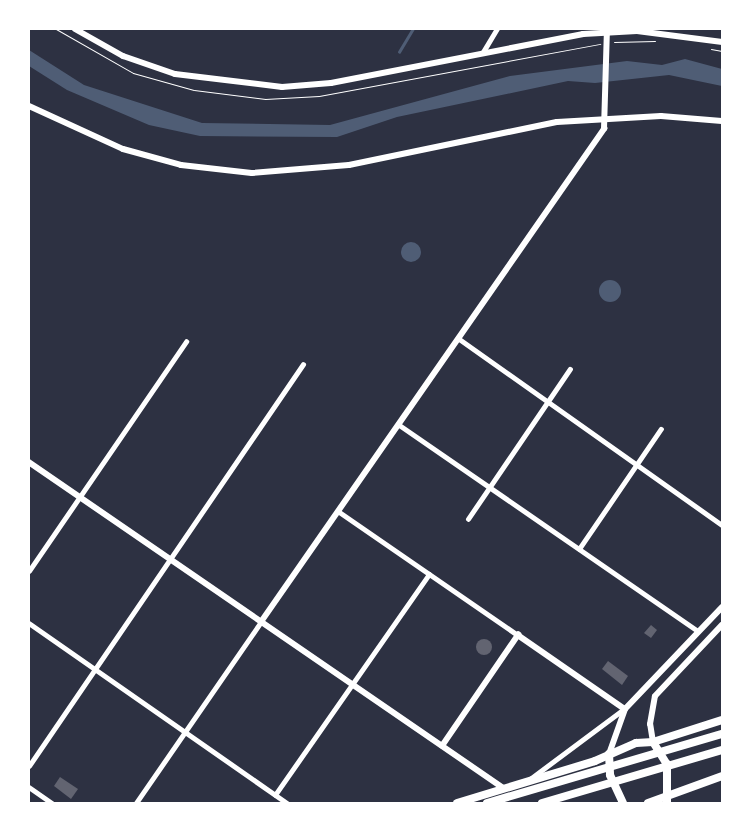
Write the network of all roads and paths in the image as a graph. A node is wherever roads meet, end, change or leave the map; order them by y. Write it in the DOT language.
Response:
graph roads {
  1 [pos="56,29"];
  2 [pos="75,29"];
  3 [pos="497,29"];
  4 [pos="607,30"];
  5 [pos="660,42"];
  6 [pos="722,42"];
  7 [pos="612,43"];
  8 [pos="600,44"];
  9 [pos="704,47"];
  10 [pos="722,51"];
  11 [pos="483,52"];
  12 [pos="29,106"];
  13 [pos="606,118"];
  14 [pos="722,121"];
  15 [pos="458,338"];
  16 [pos="186,342"];
  17 [pos="303,364"];
  18 [pos="570,369"];
  19 [pos="548,402"];
  20 [pos="398,424"];
  21 [pos="661,429"];
  22 [pos="29,462"];
  23 [pos="637,465"];
  24 [pos="489,487"];
  25 [pos="80,497"];
  26 [pos="338,511"];
  27 [pos="468,519"];
  28 [pos="722,524"];
  29 [pos="580,549"];
  30 [pos="171,559"];
  31 [pos="29,571"];
  32 [pos="429,574"];
  33 [pos="722,607"];
  34 [pos="261,622"];
  35 [pos="29,623"];
  36 [pos="722,625"];
  37 [pos="698,631"];
  38 [pos="518,635"];
  39 [pos="96,669"];
  40 [pos="352,684"];
  41 [pos="625,709"];
  42 [pos="722,720"];
  43 [pos="185,732"];
  44 [pos="722,734"];
  45 [pos="653,742"];
  46 [pos="442,746"];
  47 [pos="722,750"];
  48 [pos="609,754"];
  49 [pos="29,766"];
  50 [pos="722,776"];
  51 [pos="527,781"];
  52 [pos="29,787"];
  53 [pos="505,789"];
  54 [pos="669,794"];
  55 [pos="275,795"];
  56 [pos="52,803"];
  57 [pos="136,803"];
  58 [pos="287,803"];
  59 [pos="457,803"];
  60 [pos="487,803"];
  61 [pos="542,803"];
  62 [pos="624,803"];
  63 [pos="648,803"];
  64 [pos="667,803"];
  1 -- 8 [label="path"];
  2 -- 11 [label="main road"];
  3 -- 11 [label="street"];
  4 -- 6 [label="main road"];
  4 -- 11 [label="main road"];
  4 -- 13 [label="street"];
  5 -- 7 [label="path"];
  9 -- 10 [label="path"];
  12 -- 13 [label="main road"];
  13 -- 14 [label="main road"];
  13 -- 15 [label="street"];
  15 -- 19 [label="street"];
  15 -- 20 [label="street"];
  16 -- 25 [label="street"];
  17 -- 30 [label="street"];
  18 -- 19 [label="street"];
  19 -- 23 [label="street"];
  19 -- 24 [label="street"];
  20 -- 24 [label="street"];
  20 -- 26 [label="street"];
  21 -- 23 [label="street"];
  22 -- 25 [label="street"];
  23 -- 28 [label="street"];
  23 -- 29 [label="street"];
  24 -- 27 [label="street"];
  24 -- 29 [label="street"];
  25 -- 30 [label="street"];
  25 -- 31 [label="street"];
  26 -- 32 [label="street"];
  26 -- 34 [label="street"];
  29 -- 37 [label="street"];
  30 -- 34 [label="street"];
  30 -- 39 [label="street"];
  32 -- 38 [label="street"];
  32 -- 40 [label="street"];
  33 -- 37 [label="main road"];
  34 -- 40 [label="street"];
  34 -- 43 [label="street"];
  35 -- 39 [label="street"];
  36 -- 45 [label="main road"];
  37 -- 41 [label="main road"];
  38 -- 41 [label="street"];
  38 -- 46 [label="street"];
  39 -- 43 [label="street"];
  39 -- 49 [label="street"];
  40 -- 46 [label="street"];
  40 -- 55 [label="street"];
  41 -- 48 [label="main road"];
  41 -- 51 [label="street"];
  42 -- 45 [label="highway"];
  43 -- 55 [label="street"];
  43 -- 57 [label="street"];
  44 -- 60 [label="highway"];
  45 -- 48 [label="highway"];
  45 -- 54 [label="highway"];
  46 -- 53 [label="street"];
  47 -- 61 [label="highway"];
  48 -- 51 [label="highway"];
  48 -- 62 [label="highway"];
  50 -- 54 [label="highway"];
  51 -- 53 [label="highway"];
  52 -- 56 [label="street"];
  53 -- 59 [label="highway"];
  54 -- 63 [label="highway"];
  54 -- 64 [label="highway"];
  55 -- 58 [label="street"];
}
